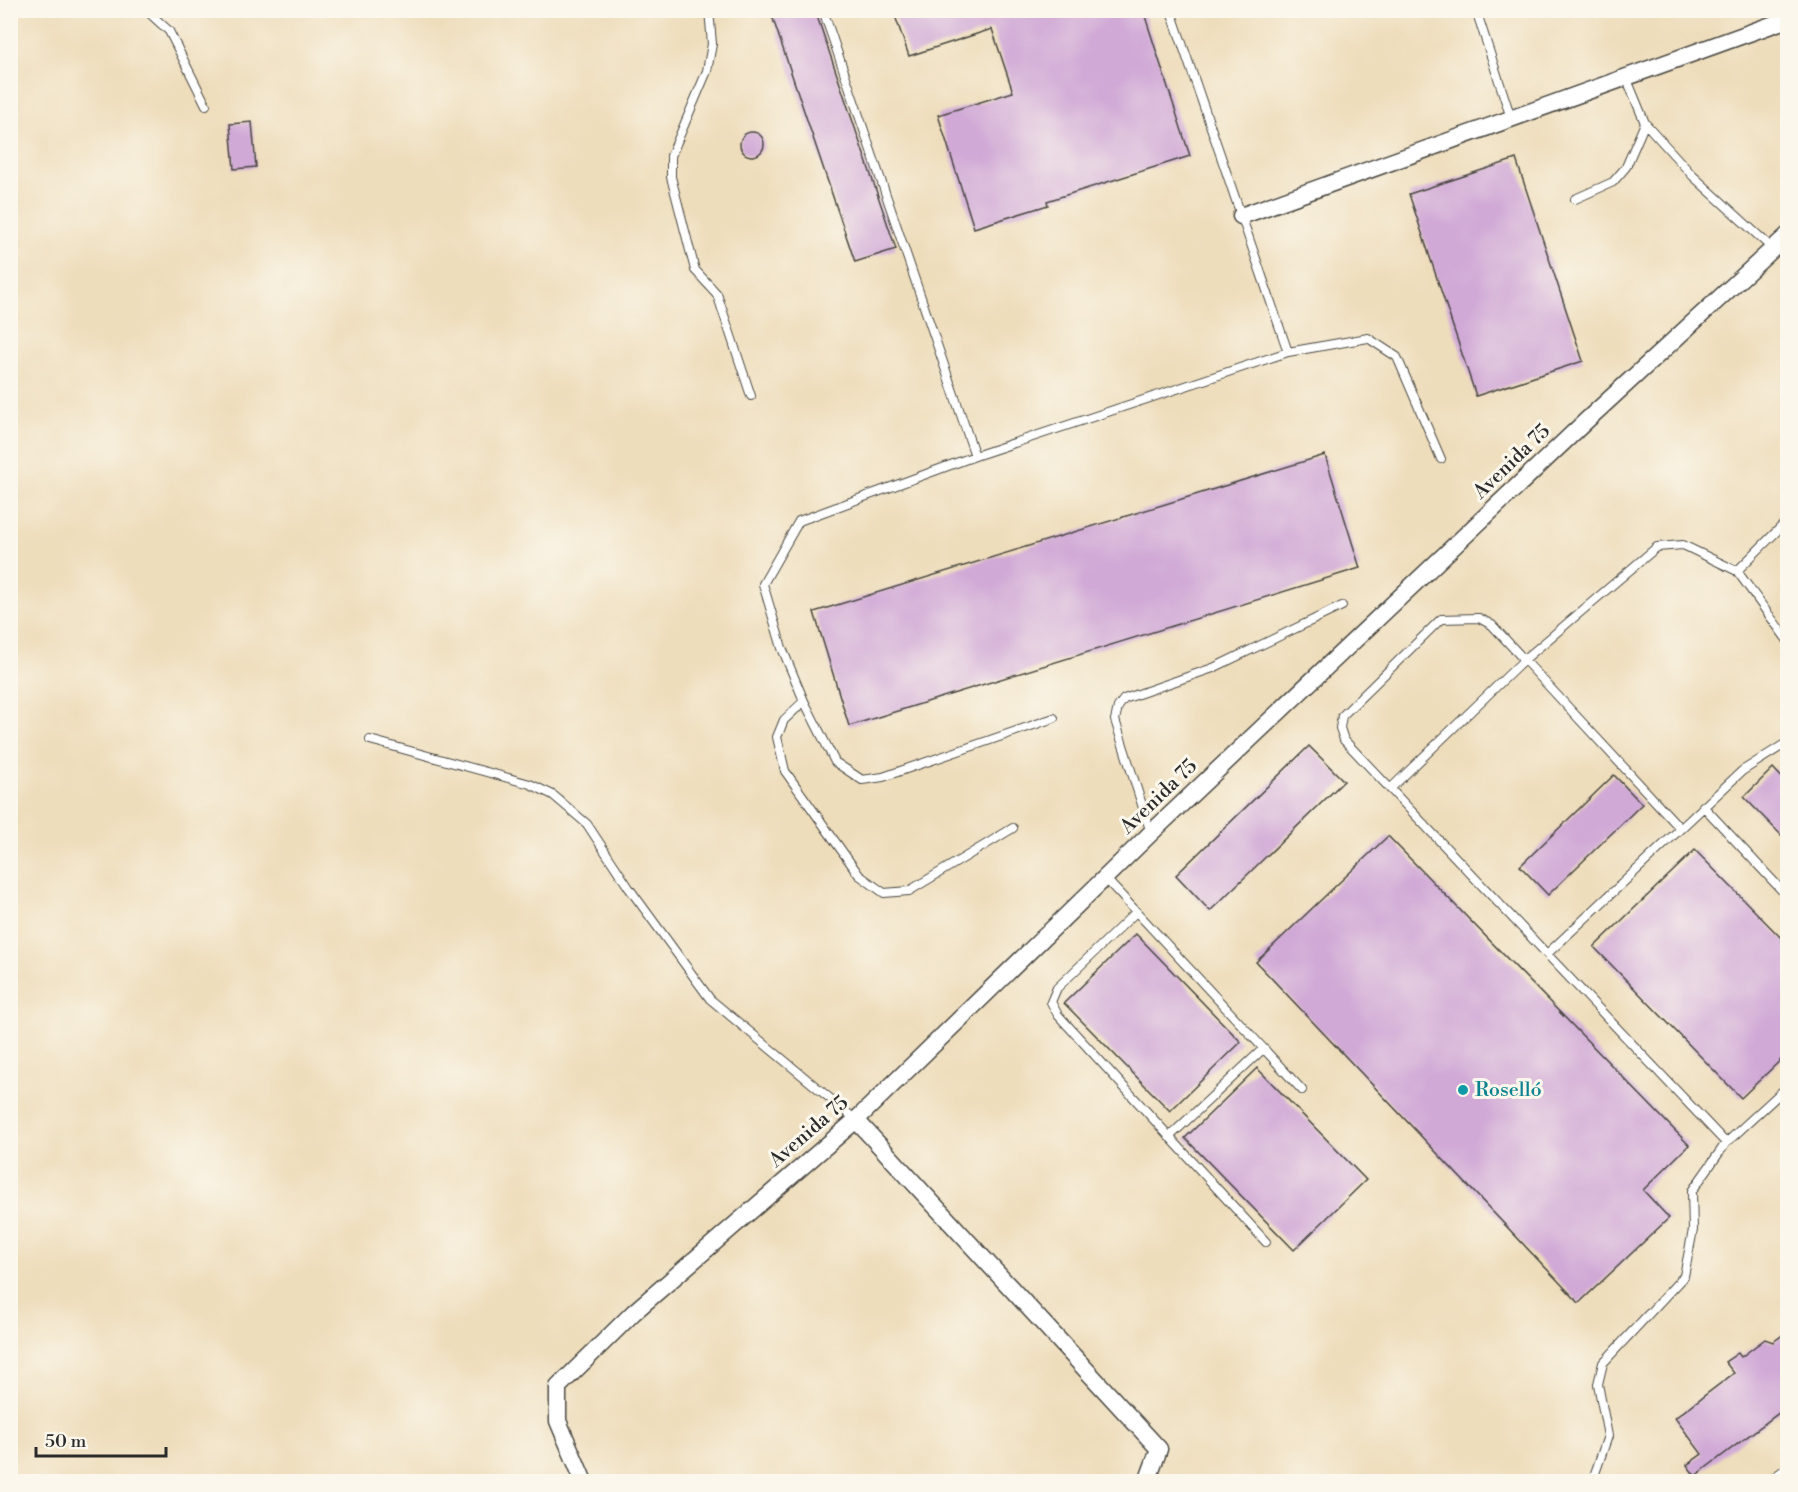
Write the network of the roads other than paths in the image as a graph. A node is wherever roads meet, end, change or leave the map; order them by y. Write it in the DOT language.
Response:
graph roads {
  1 [pos="146,10"];
  2 [pos="709,10"];
  3 [pos="823,10"];
  4 [pos="1476,10"];
  5 [pos="1171,11"];
  6 [pos="1788,19"];
  7 [pos="1626,77"];
  8 [pos="206,105"];
  9 [pos="1511,118"];
  10 [pos="1645,123"];
  11 [pos="1575,199"];
  12 [pos="1241,216"];
  13 [pos="1788,236"];
  14 [pos="1773,249"];
  15 [pos="1288,352"];
  16 [pos="751,396"];
  17 [pos="975,456"];
  18 [pos="1441,459"];
  19 [pos="1788,520"];
  20 [pos="1737,571"];
  21 [pos="1342,606"];
  22 [pos="1788,641"];
  23 [pos="1524,660"];
  24 [pos="804,701"];
  25 [pos="1054,718"];
  26 [pos="370,740"];
  27 [pos="1788,742"];
  28 [pos="1390,789"];
  29 [pos="1703,806"];
  30 [pos="1013,828"];
  31 [pos="1680,828"];
  32 [pos="1151,833"];
  33 [pos="1105,878"];
  34 [pos="1788,897"];
  35 [pos="1136,912"];
  36 [pos="1547,954"];
  37 [pos="1263,1049"];
  38 [pos="1788,1086"];
  39 [pos="1302,1090"];
  40 [pos="856,1120"];
  41 [pos="1169,1137"];
  42 [pos="1726,1143"];
  43 [pos="1266,1242"];
  44 [pos="1788,1467"];
  45 [pos="584,1482"];
  46 [pos="1147,1482"];
  47 [pos="1592,1482"];
  48 [pos="1768,1482"];
  1 -- 8 [label="lane"];
  2 -- 16 [label="lane"];
  3 -- 17 [label="lane"];
  4 -- 9 [label="lane"];
  5 -- 12 [label="lane"];
  6 -- 7 [label="street"];
  7 -- 9 [label="street"];
  7 -- 10 [label="lane"];
  9 -- 12 [label="street"];
  10 -- 11 [label="lane"];
  10 -- 14 [label="lane"];
  12 -- 15 [label="lane"];
  13 -- 14 [label="street, Avenida 75"];
  14 -- 32 [label="street, Avenida 75"];
  15 -- 17 [label="lane"];
  15 -- 18 [label="lane"];
  17 -- 24 [label="lane"];
  19 -- 20 [label="lane"];
  20 -- 22 [label="lane"];
  20 -- 23 [label="lane"];
  21 -- 32 [label="lane"];
  23 -- 28 [label="lane"];
  23 -- 28 [label="lane"];
  23 -- 31 [label="lane"];
  24 -- 25 [label="lane"];
  24 -- 30 [label="lane"];
  26 -- 40 [label="lane"];
  27 -- 29 [label="lane"];
  28 -- 36 [label="lane"];
  29 -- 31 [label="lane"];
  29 -- 34 [label="lane"];
  31 -- 36 [label="lane"];
  32 -- 33 [label="street, Avenida 75"];
  33 -- 35 [label="lane"];
  33 -- 40 [label="street, Avenida 75"];
  35 -- 37 [label="lane"];
  35 -- 41 [label="lane"];
  36 -- 42 [label="lane"];
  37 -- 39 [label="lane"];
  37 -- 41 [label="lane"];
  38 -- 42 [label="lane"];
  40 -- 45 [label="street, Avenida 75"];
  40 -- 46 [label="street"];
  41 -- 43 [label="lane"];
  42 -- 47 [label="lane"];
  44 -- 48 [label="lane"];
}
